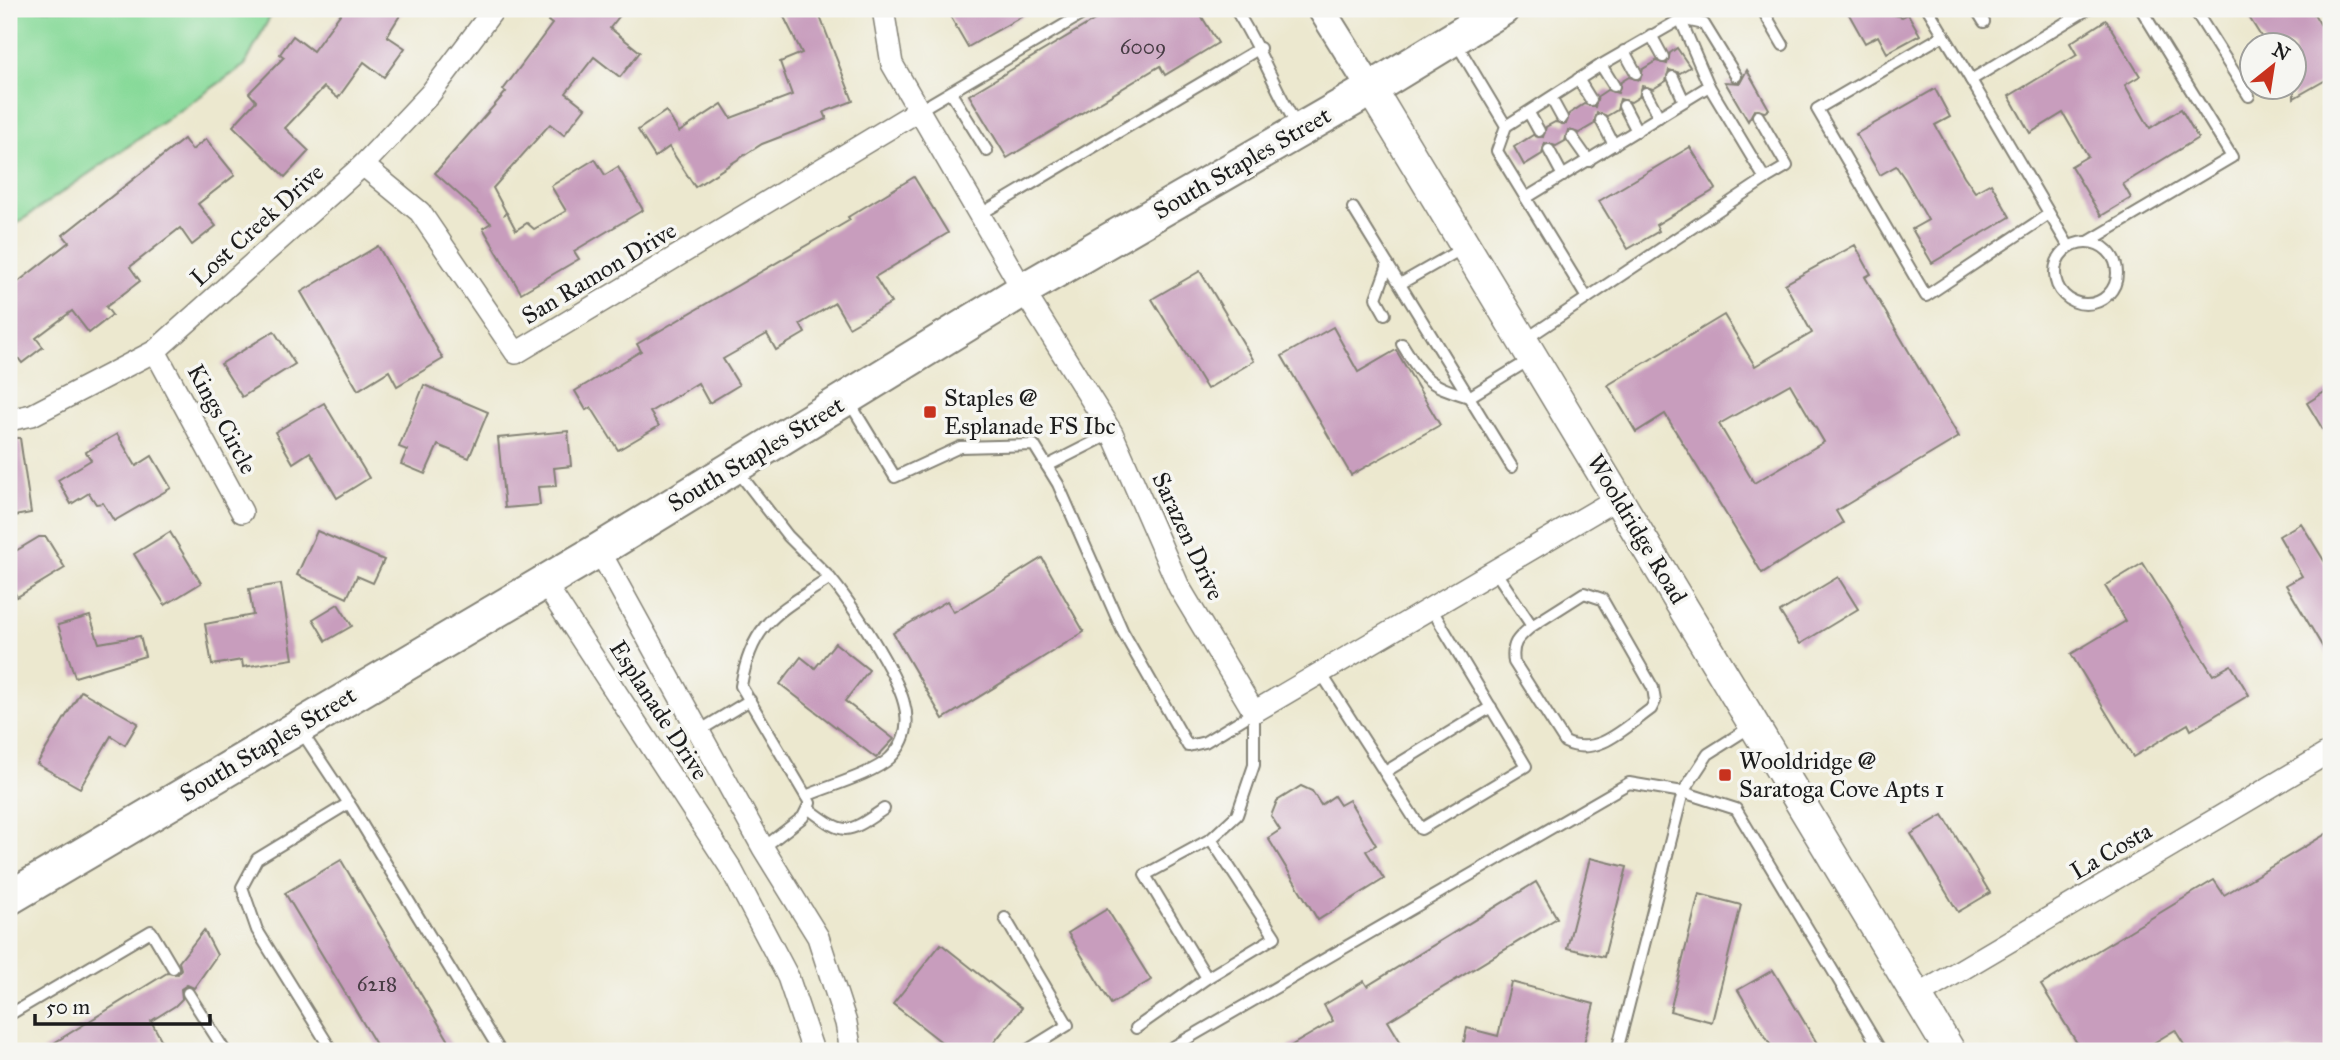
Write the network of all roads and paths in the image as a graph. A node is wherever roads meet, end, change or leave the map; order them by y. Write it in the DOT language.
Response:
graph roads {
  1 [pos="494,9"];
  2 [pos="883,9"];
  3 [pos="1091,9"];
  4 [pos="1235,9"];
  5 [pos="1321,9"];
  6 [pos="1502,9"];
  7 [pos="1762,9"];
  8 [pos="1928,9"];
  9 [pos="1976,9"];
  10 [pos="2088,9"];
  11 [pos="2141,9"];
  12 [pos="2194,9"];
  13 [pos="1679,14"];
  14 [pos="1984,22"];
  15 [pos="1651,35"];
  16 [pos="1944,35"];
  17 [pos="1453,38"];
  18 [pos="1783,45"];
  19 [pos="1260,48"];
  20 [pos="1625,51"];
  21 [pos="1663,57"];
  22 [pos="1601,65"];
  23 [pos="1636,73"];
  24 [pos="1736,76"];
  25 [pos="1673,77"];
  26 [pos="1578,79"];
  27 [pos="2238,79"];
  28 [pos="1971,80"];
  29 [pos="1614,86"];
  30 [pos="1709,86"];
  31 [pos="1371,89"];
  32 [pos="951,93"];
  33 [pos="1646,93"];
  34 [pos="1551,98"];
  35 [pos="1591,100"];
  36 [pos="1685,101"];
  37 [pos="1624,106"];
  38 [pos="918,111"];
  39 [pos="1529,113"];
  40 [pos="1758,116"];
  41 [pos="1659,117"];
  42 [pos="1562,118"];
  43 [pos="1601,120"];
  44 [pos="1507,126"];
  45 [pos="1300,130"];
  46 [pos="1539,131"];
  47 [pos="1637,131"];
  48 [pos="1573,136"];
  49 [pos="1614,145"];
  50 [pos="1549,150"];
  51 [pos="986,151"];
  52 [pos="1589,161"];
  53 [pos="363,166"];
  54 [pos="1563,176"];
  55 [pos="1765,179"];
  56 [pos="1526,198"];
  57 [pos="1353,208"];
  58 [pos="2049,214"];
  59 [pos="979,215"];
  60 [pos="2088,242"];
  61 [pos="1466,246"];
  62 [pos="2069,247"];
  63 [pos="1388,265"];
  64 [pos="1401,284"];
  65 [pos="1023,290"];
  66 [pos="1587,298"];
  67 [pos="1385,314"];
  68 [pos="1402,344"];
  69 [pos="1528,349"];
  70 [pos="155,351"];
  71 [pos="1469,397"];
  72 [pos="847,398"];
  73 [pos="9,420"];
  74 [pos="1112,433"];
  75 [pos="1046,466"];
  76 [pos="734,467"];
  77 [pos="1513,467"];
  78 [pos="1618,498"];
  79 [pos="242,512"];
  80 [pos="599,550"];
  81 [pos="1494,570"];
  82 [pos="830,578"];
  83 [pos="544,582"];
  84 [pos="1432,608"];
  85 [pos="1532,626"];
  86 [pos="1321,673"];
  87 [pos="750,700"];
  88 [pos="1491,707"];
  89 [pos="1254,712"];
  90 [pos="1754,724"];
  91 [pos="298,726"];
  92 [pos="699,730"];
  93 [pos="2331,751"];
  94 [pos="1385,772"];
  95 [pos="1683,792"];
  96 [pos="806,796"];
  97 [pos="349,803"];
  98 [pos="809,809"];
  99 [pos="884,809"];
  100 [pos="1211,839"];
  101 [pos="763,848"];
  102 [pos="730,867"];
  103 [pos="9,898"];
  104 [pos="1005,918"];
  105 [pos="173,968"];
  106 [pos="1207,978"];
  107 [pos="188,993"];
  108 [pos="1917,996"];
  109 [pos="9,1015"];
  110 [pos="1136,1028"];
  111 [pos="225,1051"];
  112 [pos="332,1051"];
  113 [pos="500,1051"];
  114 [pos="813,1051"];
  115 [pos="851,1051"];
  116 [pos="1026,1051"];
  117 [pos="1166,1051"];
  118 [pos="1617,1051"];
  119 [pos="1881,1051"];
  120 [pos="1950,1051"];
  1 -- 53 [label="street, Lost Creek Drive"];
  2 -- 38 [label="street, Sarazen Drive"];
  3 -- 32 [label="lane"];
  4 -- 19 [label="lane"];
  5 -- 31 [label="street, Wooldridge Road"];
  6 -- 17 [label="main road, South Staples Street"];
  7 -- 18 [label="lane"];
  8 -- 16 [label="lane"];
  9 -- 14 [label="lane"];
  10 -- 28 [label="lane"];
  11 -- 60 [label="lane"];
  12 -- 27 [label="lane"];
  13 -- 15 [label="lane"];
  13 -- 24 [label="lane"];
  13 -- 30 [label="lane"];
  15 -- 20 [label="lane"];
  15 -- 21 [label="lane"];
  16 -- 28 [label="lane"];
  16 -- 58 [label="lane"];
  17 -- 31 [label="main road, South Staples Street"];
  17 -- 44 [label="lane"];
  19 -- 45 [label="lane"];
  19 -- 59 [label="lane"];
  20 -- 22 [label="lane"];
  20 -- 23 [label="lane"];
  22 -- 26 [label="lane"];
  22 -- 29 [label="lane"];
  25 -- 36 [label="lane"];
  26 -- 34 [label="lane"];
  26 -- 35 [label="lane"];
  28 -- 58 [label="lane"];
  30 -- 36 [label="lane"];
  30 -- 55 [label="lane"];
  31 -- 45 [label="main road, South Staples Street"];
  31 -- 61 [label="main road, Wooldridge Road"];
  32 -- 38 [label="lane"];
  32 -- 51 [label="lane"];
  33 -- 41 [label="lane"];
  34 -- 39 [label="lane"];
  34 -- 42 [label="lane"];
  36 -- 41 [label="lane"];
  37 -- 47 [label="lane"];
  38 -- 53 [label="street, San Ramon Drive"];
  38 -- 59 [label="street, Sarazen Drive"];
  39 -- 44 [label="lane"];
  39 -- 46 [label="lane"];
  40 -- 55 [label="lane"];
  41 -- 47 [label="lane"];
  43 -- 49 [label="lane"];
  44 -- 56 [label="lane"];
  45 -- 65 [label="main road, South Staples Street"];
  47 -- 49 [label="lane"];
  48 -- 52 [label="lane"];
  49 -- 52 [label="lane"];
  50 -- 54 [label="lane"];
  52 -- 54 [label="lane"];
  53 -- 70 [label="street, Lost Creek Drive"];
  54 -- 56 [label="lane"];
  55 -- 66 [label="lane"];
  56 -- 66 [label="lane"];
  57 -- 63 [label="lane"];
  58 -- 62 [label="lane"];
  59 -- 65 [label="street, Sarazen Drive"];
  60 -- 62 [label="lane"];
  60 -- 62 [label="lane"];
  61 -- 64 [label="lane"];
  61 -- 69 [label="main road, Wooldridge Road"];
  63 -- 64 [label="lane"];
  63 -- 67 [label="lane"];
  64 -- 71 [label="lane"];
  65 -- 72 [label="main road, South Staples Street"];
  65 -- 74 [label="street, Sarazen Drive"];
  66 -- 69 [label="lane"];
  68 -- 71 [label="lane"];
  69 -- 71 [label="lane"];
  69 -- 78 [label="main road, Wooldridge Road"];
  70 -- 73 [label="street, Lost Creek Drive"];
  70 -- 79 [label="street, Kings Circle"];
  71 -- 77 [label="lane"];
  72 -- 75 [label="lane"];
  72 -- 76 [label="main road, South Staples Street"];
  74 -- 75 [label="lane"];
  74 -- 89 [label="street, Sarazen Drive"];
  75 -- 89 [label="lane"];
  76 -- 80 [label="main road, South Staples Street"];
  76 -- 82 [label="lane"];
  78 -- 81 [label="street"];
  78 -- 90 [label="main road, Wooldridge Road"];
  80 -- 83 [label="main road, South Staples Street"];
  80 -- 92 [label="street, Esplanade Drive"];
  81 -- 84 [label="street"];
  81 -- 85 [label="lane"];
  82 -- 87 [label="lane"];
  82 -- 96 [label="lane"];
  83 -- 91 [label="main road, South Staples Street"];
  83 -- 102 [label="street, Esplanade Drive"];
  84 -- 86 [label="street"];
  84 -- 88 [label="lane"];
  85 -- 85 [label="lane"];
  86 -- 89 [label="street"];
  86 -- 94 [label="lane"];
  87 -- 92 [label="lane"];
  87 -- 96 [label="lane"];
  88 -- 94 [label="lane"];
  88 -- 94 [label="lane"];
  89 -- 100 [label="lane"];
  90 -- 95 [label="lane"];
  90 -- 108 [label="main road, Wooldridge Road"];
  91 -- 97 [label="lane"];
  91 -- 103 [label="main road, South Staples Street"];
  92 -- 101 [label="street, Esplanade Drive"];
  93 -- 108 [label="street, La Costa"];
  95 -- 117 [label="lane"];
  95 -- 118 [label="lane"];
  95 -- 119 [label="lane"];
  96 -- 98 [label="lane"];
  97 -- 112 [label="lane"];
  97 -- 113 [label="lane"];
  98 -- 99 [label="lane"];
  98 -- 101 [label="lane"];
  100 -- 106 [label="lane"];
  100 -- 106 [label="lane"];
  101 -- 102 [label="street"];
  101 -- 115 [label="street, Esplanade Drive"];
  102 -- 114 [label="street, Esplanade Drive"];
  104 -- 116 [label="lane"];
  105 -- 109 [label="lane"];
  106 -- 110 [label="lane"];
  107 -- 111 [label="lane"];
  108 -- 120 [label="main road, Wooldridge Road"];
}
